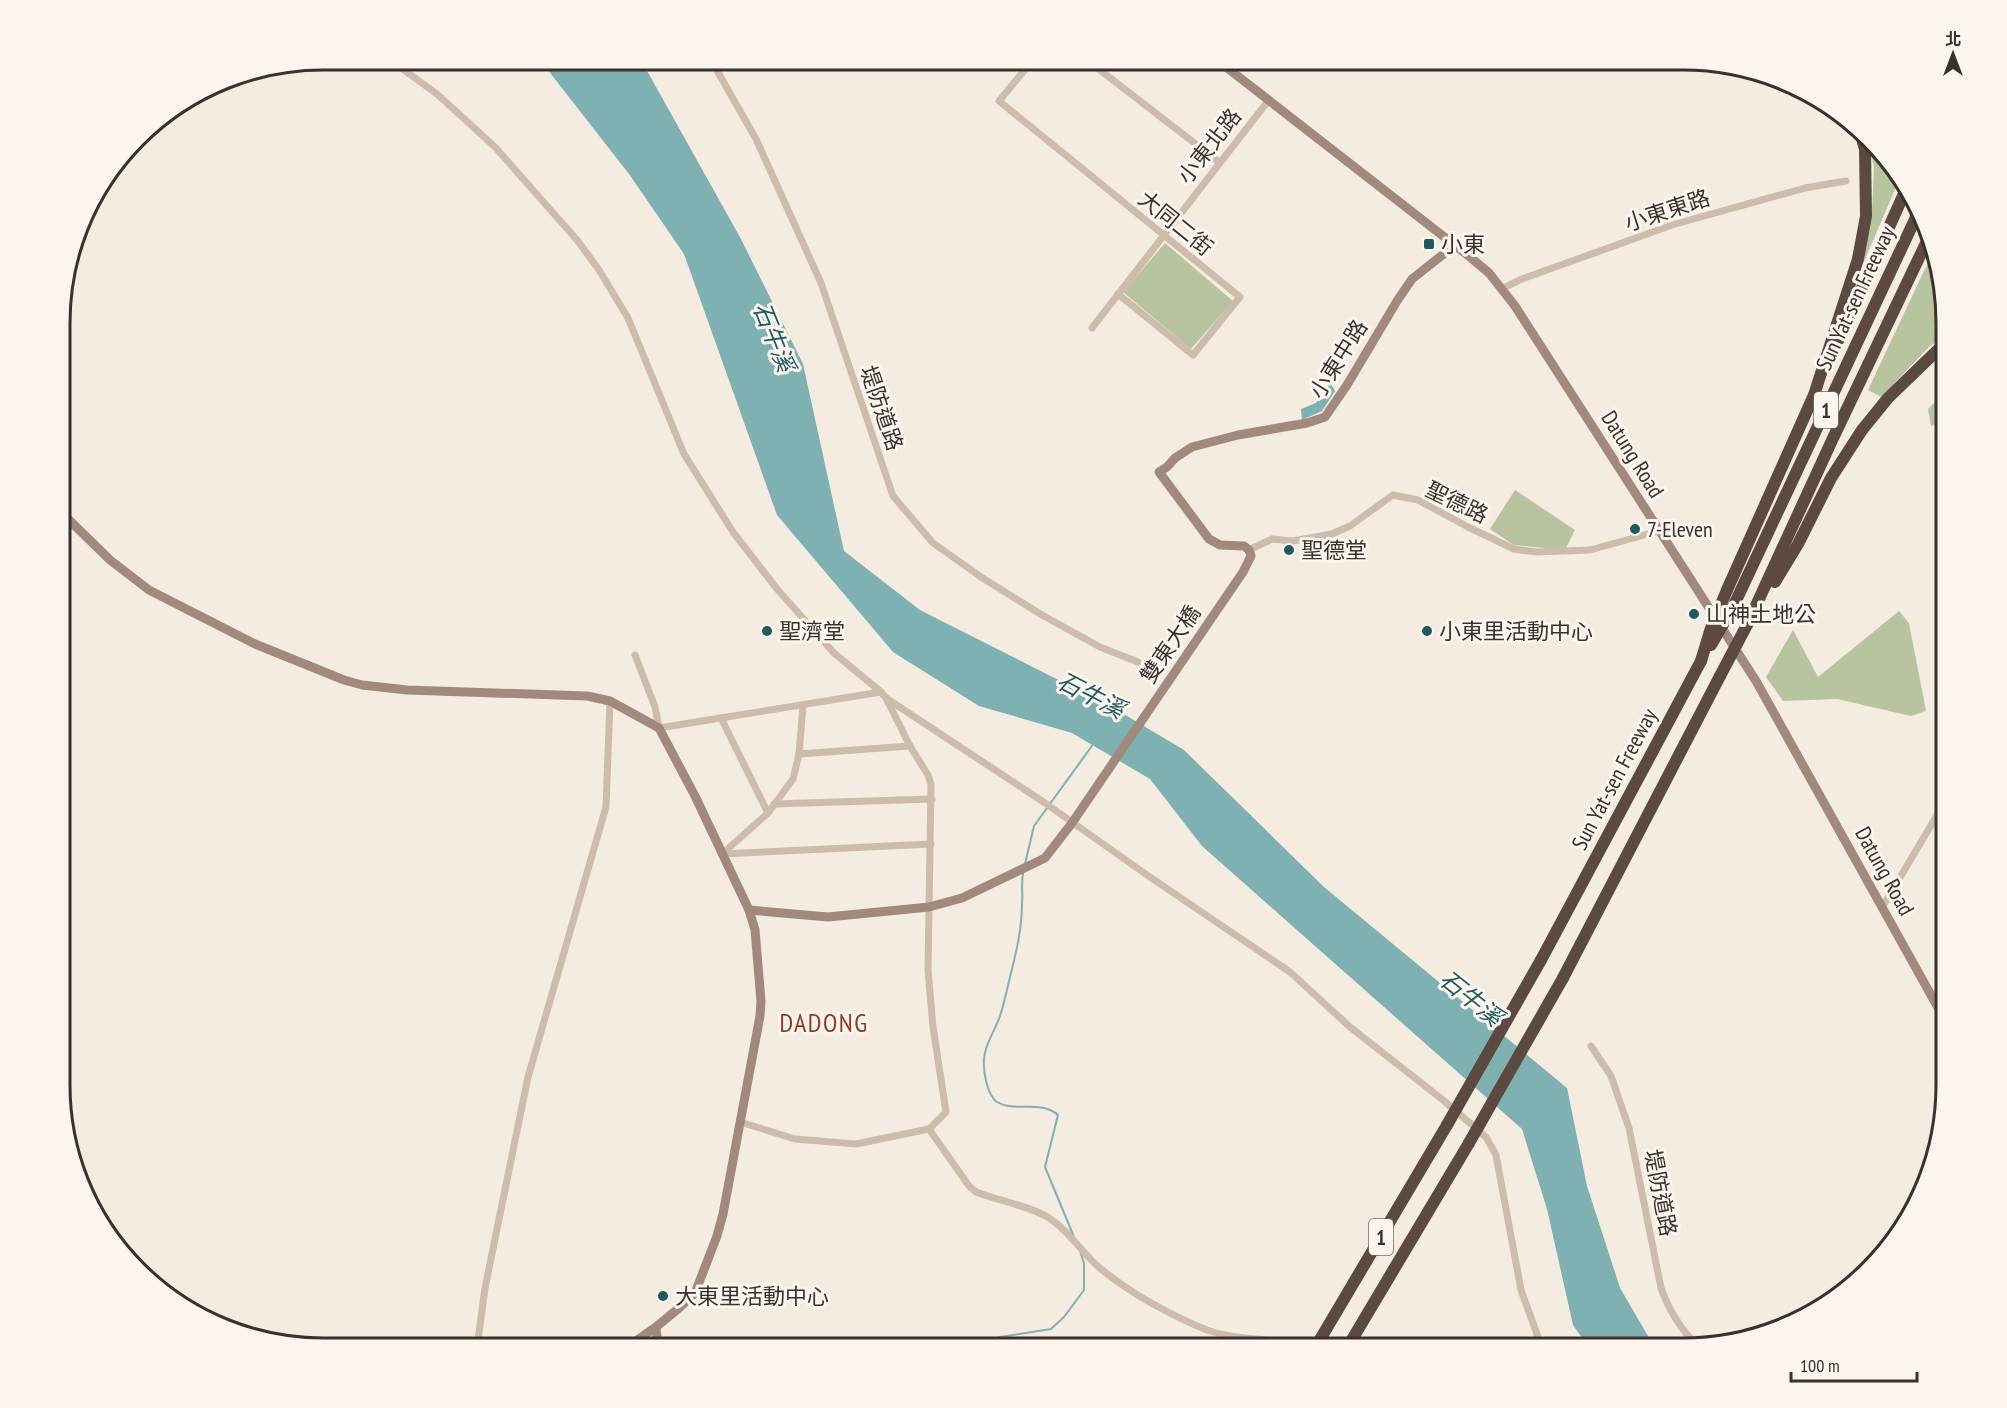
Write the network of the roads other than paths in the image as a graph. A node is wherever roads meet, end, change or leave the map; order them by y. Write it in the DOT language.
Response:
graph roads {
  1 [pos="404,70"];
  2 [pos="717,70"];
  3 [pos="1025,70"];
  4 [pos="1100,70"];
  5 [pos="1229,70"];
  6 [pos="1268,101"];
  7 [pos="1863,146"];
  8 [pos="1219,162"];
  9 [pos="1846,181"];
  10 [pos="1903,197"];
  11 [pos="1914,221"];
  12 [pos="1163,235"];
  13 [pos="1455,245"];
  14 [pos="1925,247"];
  15 [pos="1503,288"];
  16 [pos="1118,294"];
  17 [pos="1092,328"];
  18 [pos="1936,352"];
  19 [pos="1814,395"];
  20 [pos="70,521"];
  21 [pos="1659,531"];
  22 [pos="1249,550"];
  23 [pos="1749,623"];
  24 [pos="634,655"];
  25 [pos="1701,661"];
  26 [pos="1138,662"];
  27 [pos="883,695"];
  28 [pos="610,702"];
  29 [pos="803,705"];
  30 [pos="721,718"];
  31 [pos="659,728"];
  32 [pos="910,746"];
  33 [pos="799,754"];
  34 [pos="932,799"];
  35 [pos="774,804"];
  36 [pos="768,813"];
  37 [pos="1936,817"];
  38 [pos="1072,823"];
  39 [pos="931,844"];
  40 [pos="722,854"];
  41 [pos="1883,906"];
  42 [pos="929,907"];
  43 [pos="749,910"];
  44 [pos="1936,1004"];
  45 [pos="1591,1046"];
  46 [pos="740,1122"];
  47 [pos="928,1129"];
  48 [pos="656,1327"];
  49 [pos="478,1338"];
  50 [pos="640,1338"];
  51 [pos="657,1338"];
  52 [pos="1246,1338"];
  53 [pos="1321,1338"];
  54 [pos="1353,1338"];
  55 [pos="1538,1338"];
  56 [pos="1690,1338"];
  1 -- 27 [label="street"];
  2 -- 26 [label="street, 堤防道路"];
  3 -- 12 [label="street, 大同二街"];
  4 -- 8 [label="street"];
  5 -- 6 [label="street, Datung Road"];
  6 -- 8 [label="street, 小東北路"];
  6 -- 13 [label="street, Datung Road"];
  7 -- 19 [label="highway"];
  8 -- 12 [label="street, 小東北路"];
  9 -- 15 [label="street, 小東東路"];
  10 -- 19 [label="highway"];
  11 -- 25 [label="highway, Sun Yat-sen Freeway / 1, bridge"];
  12 -- 16 [label="street, 小東北路"];
  12 -- 16 [label="street, 大同二街"];
  13 -- 15 [label="street, Datung Road"];
  13 -- 22 [label="street, 小東中路"];
  14 -- 23 [label="highway, Sun Yat-sen Freeway / 1"];
  15 -- 21 [label="street, Datung Road"];
  16 -- 17 [label="street, 小東北路"];
  18 -- 23 [label="highway"];
  19 -- 25 [label="highway, bridge"];
  20 -- 28 [label="street"];
  21 -- 22 [label="street, 聖德路"];
  21 -- 41 [label="street, Datung Road"];
  22 -- 38 [label="street, 雙東大橋"];
  23 -- 54 [label="highway, Sun Yat-sen Freeway / 1, bridge"];
  24 -- 31 [label="street"];
  25 -- 53 [label="highway, Sun Yat-sen Freeway / 1, bridge"];
  27 -- 29 [label="street"];
  27 -- 32 [label="street"];
  27 -- 38 [label="street"];
  28 -- 31 [label="street"];
  28 -- 49 [label="street"];
  29 -- 30 [label="street"];
  29 -- 33 [label="street"];
  30 -- 31 [label="street"];
  30 -- 36 [label="street"];
  31 -- 40 [label="street"];
  32 -- 33 [label="street"];
  32 -- 34 [label="street"];
  33 -- 35 [label="street"];
  34 -- 35 [label="street"];
  34 -- 39 [label="street"];
  35 -- 36 [label="street"];
  36 -- 40 [label="street"];
  37 -- 41 [label="street"];
  38 -- 42 [label="street, 雙東大橋"];
  38 -- 55 [label="street"];
  39 -- 40 [label="street"];
  39 -- 42 [label="street"];
  40 -- 43 [label="street"];
  41 -- 44 [label="street, Datung Road"];
  42 -- 43 [label="street, 雙東大橋"];
  42 -- 47 [label="street"];
  43 -- 46 [label="street"];
  45 -- 56 [label="street, 堤防道路"];
  46 -- 47 [label="street"];
  46 -- 48 [label="street"];
  47 -- 52 [label="street"];
  48 -- 50 [label="street"];
  48 -- 51 [label="street"];
}
